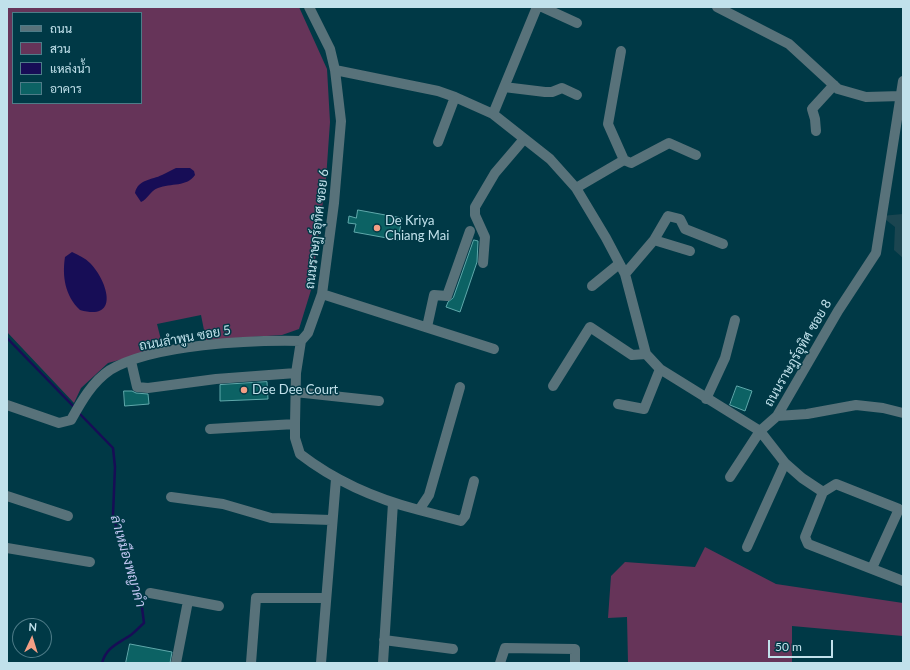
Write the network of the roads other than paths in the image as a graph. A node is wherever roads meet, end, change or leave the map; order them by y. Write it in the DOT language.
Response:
graph roads {
  1 [pos="309,7"];
  2 [pos="537,7"];
  3 [pos="542,7"];
  4 [pos="717,7"];
  5 [pos="577,23"];
  6 [pos="621,51"];
  7 [pos="335,70"];
  8 [pos="834,85"];
  9 [pos="504,86"];
  10 [pos="902,88"];
  11 [pos="577,95"];
  12 [pos="455,97"];
  13 [pos="493,114"];
  14 [pos="816,131"];
  15 [pos="524,139"];
  16 [pos="438,142"];
  17 [pos="696,155"];
  18 [pos="624,160"];
  19 [pos="576,188"];
  20 [pos="470,231"];
  21 [pos="654,240"];
  22 [pos="723,244"];
  23 [pos="690,251"];
  24 [pos="483,263"];
  25 [pos="619,264"];
  26 [pos="625,274"];
  27 [pos="592,286"];
  28 [pos="322,294"];
  29 [pos="735,320"];
  30 [pos="427,326"];
  31 [pos="301,341"];
  32 [pos="494,349"];
  33 [pos="646,354"];
  34 [pos="131,361"];
  35 [pos="660,369"];
  36 [pos="296,373"];
  37 [pos="553,386"];
  38 [pos="460,387"];
  39 [pos="295,392"];
  40 [pos="706,399"];
  41 [pos="379,401"];
  42 [pos="618,404"];
  43 [pos="7,405"];
  44 [pos="903,413"];
  45 [pos="776,416"];
  46 [pos="295,424"];
  47 [pos="210,430"];
  48 [pos="760,431"];
  49 [pos="785,463"];
  50 [pos="730,478"];
  51 [pos="336,479"];
  52 [pos="474,481"];
  53 [pos="823,492"];
  54 [pos="7,496"];
  55 [pos="171,498"];
  56 [pos="393,503"];
  57 [pos="419,510"];
  58 [pos="68,516"];
  59 [pos="331,520"];
  60 [pos="747,547"];
  61 [pos="7,548"];
  62 [pos="90,562"];
  63 [pos="872,568"];
  64 [pos="903,581"];
  65 [pos="150,593"];
  66 [pos="326,598"];
  67 [pos="188,601"];
  68 [pos="219,606"];
  69 [pos="384,640"];
  70 [pos="453,649"];
  71 [pos="176,663"];
  72 [pos="251,663"];
  73 [pos="321,663"];
  74 [pos="383,663"];
  75 [pos="500,663"];
  76 [pos="575,663"];
  1 -- 7 [label="street, ถนนราษฎร์อุทิศ ซอย 6"];
  2 -- 9 [label="street"];
  3 -- 5 [label="street"];
  4 -- 8 [label="street"];
  6 -- 18 [label="street"];
  7 -- 12 [label="street"];
  7 -- 28 [label="street, ถนนราษฎร์อุทิศ ซอย 6"];
  8 -- 10 [label="street"];
  8 -- 14 [label="street"];
  9 -- 11 [label="street"];
  9 -- 13 [label="street"];
  10 -- 45 [label="street, ถนนราษฎร์อุทิศ ซอย 8"];
  12 -- 13 [label="street"];
  12 -- 16 [label="street"];
  13 -- 15 [label="street"];
  15 -- 19 [label="street"];
  15 -- 24 [label="street"];
  17 -- 18 [label="street"];
  18 -- 19 [label="street"];
  19 -- 25 [label="street"];
  20 -- 30 [label="street"];
  21 -- 22 [label="street"];
  21 -- 23 [label="street"];
  21 -- 26 [label="street"];
  25 -- 26 [label="street"];
  25 -- 27 [label="street"];
  26 -- 33 [label="street"];
  28 -- 30 [label="street"];
  28 -- 31 [label="street, ถนนราษฎร์อุทิศ ซอย 6"];
  29 -- 40 [label="street"];
  30 -- 32 [label="street"];
  31 -- 34 [label="street, ถนนลำพูน ซอย 5"];
  31 -- 36 [label="street, ถนนราษฎร์อุทิศ ซอย 6"];
  33 -- 35 [label="street"];
  33 -- 37 [label="street"];
  34 -- 36 [label="street"];
  34 -- 43 [label="street, ถนนลำพูน ซอย 5"];
  35 -- 40 [label="street"];
  35 -- 42 [label="street"];
  36 -- 39 [label="street, ถนนราษฎร์อุทิศ ซอย 6"];
  38 -- 57 [label="street"];
  39 -- 41 [label="street"];
  39 -- 46 [label="street, ถนนราษฎร์อุทิศ ซอย 6"];
  40 -- 48 [label="street"];
  44 -- 45 [label="street"];
  45 -- 48 [label="street, ถนนราษฎร์อุทิศ ซอย 8"];
  46 -- 47 [label="street"];
  46 -- 51 [label="street, ถนนราษฎร์อุทิศ ซอย 6"];
  48 -- 49 [label="street"];
  48 -- 50 [label="street, ถนนราษฎร์อุทิศ ซอย 8"];
  49 -- 53 [label="street"];
  49 -- 60 [label="street"];
  51 -- 56 [label="street"];
  51 -- 59 [label="street"];
  52 -- 57 [label="street"];
  53 -- 63 [label="street"];
  53 -- 63 [label="street"];
  54 -- 58 [label="street"];
  55 -- 59 [label="street"];
  56 -- 57 [label="street"];
  56 -- 69 [label="street"];
  59 -- 66 [label="street"];
  61 -- 62 [label="street"];
  63 -- 64 [label="street"];
  65 -- 67 [label="street"];
  66 -- 72 [label="street"];
  66 -- 73 [label="street"];
  67 -- 68 [label="street"];
  67 -- 71 [label="street"];
  69 -- 70 [label="street"];
  69 -- 74 [label="street"];
  75 -- 76 [label="street"];
}
